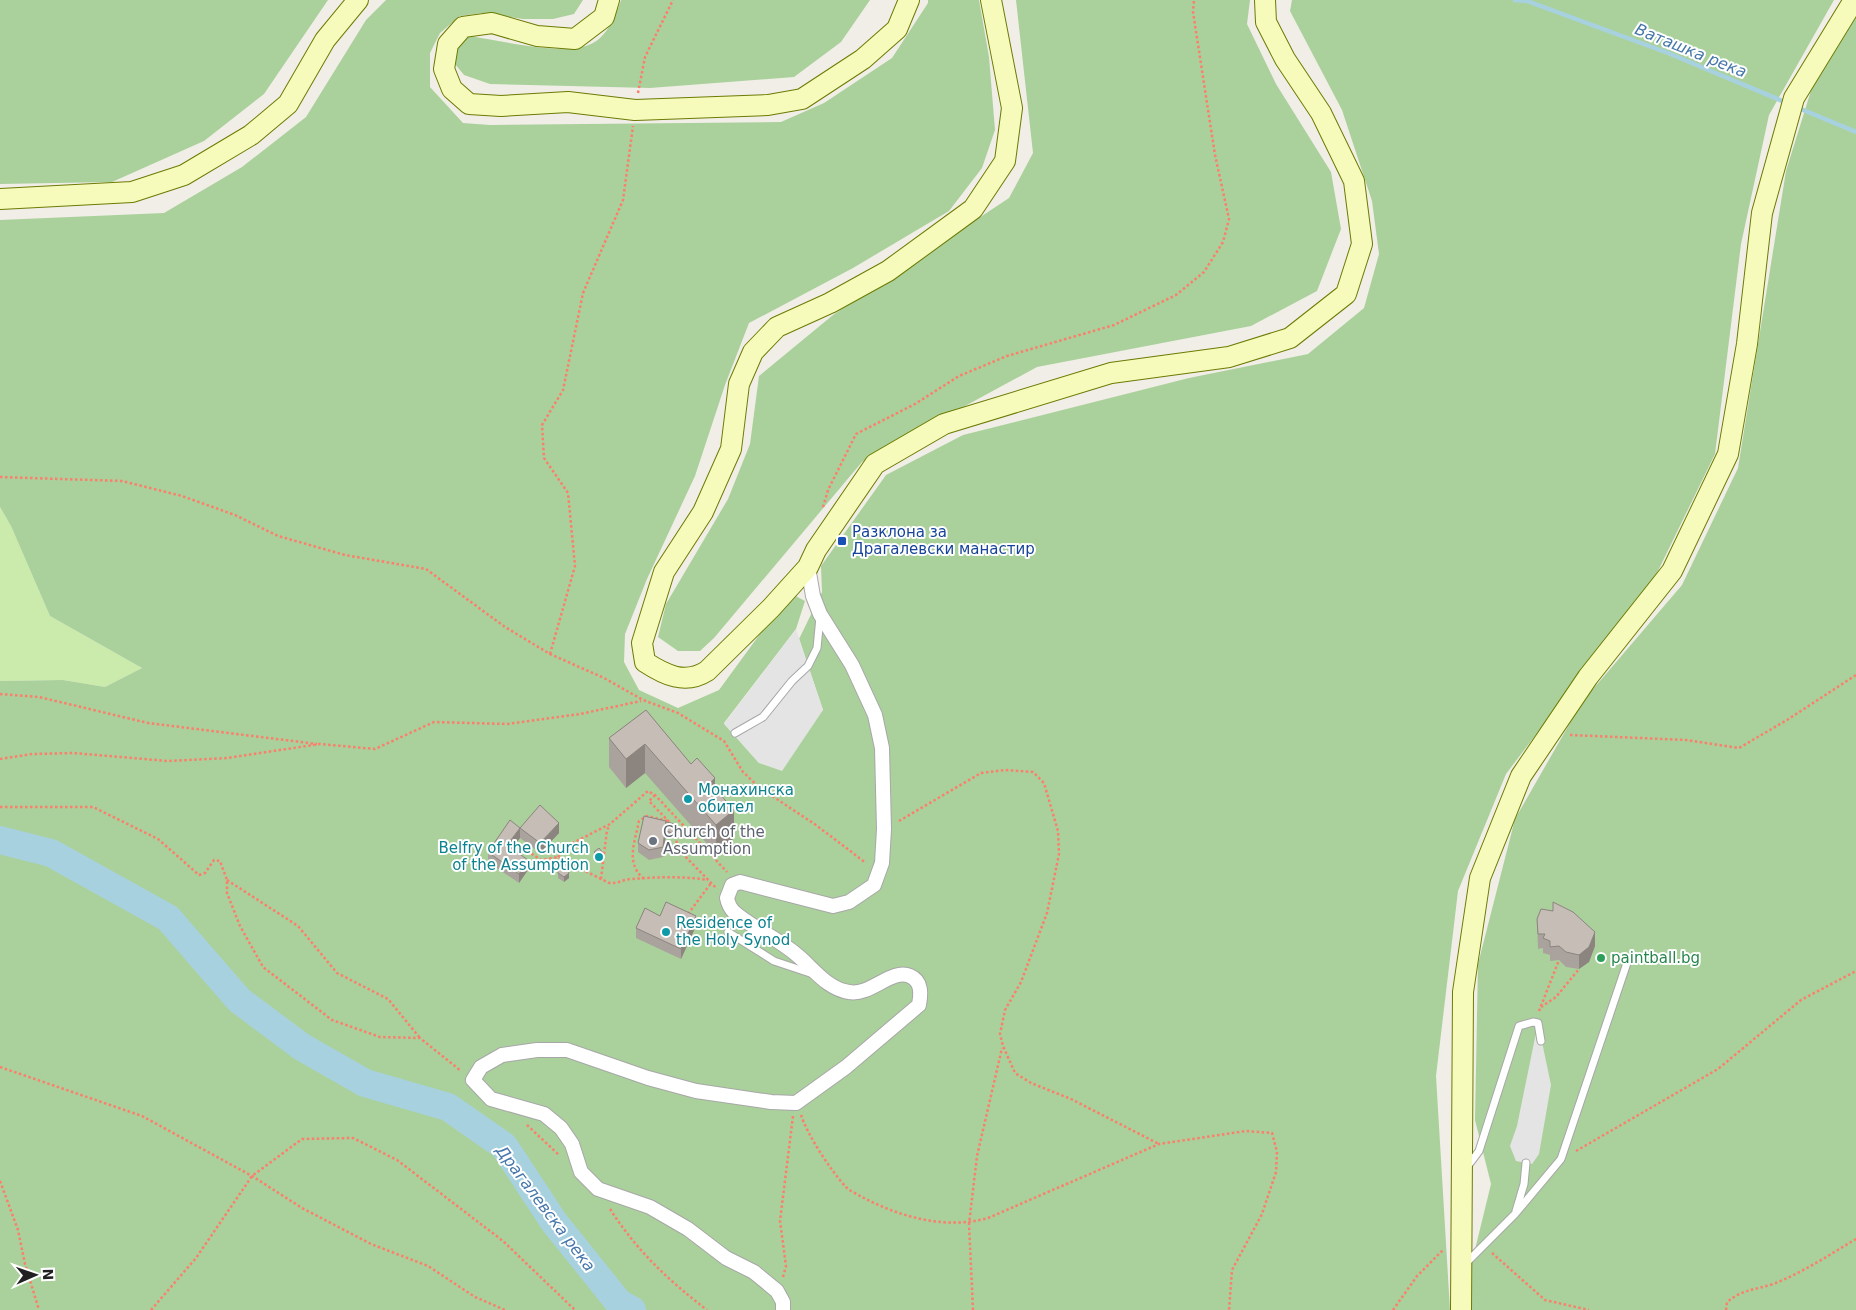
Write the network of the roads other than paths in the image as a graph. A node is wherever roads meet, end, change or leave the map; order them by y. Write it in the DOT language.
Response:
graph roads {
  1 [pos="358,0"];
  2 [pos="609,0"];
  3 [pos="909,0"];
  4 [pos="990,0"];
  5 [pos="1265,0"];
  6 [pos="1854,0"];
  7 [pos="0,199"];
  8 [pos="808,566"];
  9 [pos="820,614"];
  10 [pos="735,733"];
  11 [pos="728,932"];
  12 [pos="1628,960"];
  13 [pos="820,976"];
  14 [pos="1541,1041"];
  15 [pos="1526,1162"];
  16 [pos="1461,1175"];
  17 [pos="1515,1214"];
  18 [pos="1460,1266"];
  19 [pos="783,1310"];
  20 [pos="1461,1310"];
  1 -- 7 [label="street"];
  2 -- 3 [label="street"];
  4 -- 8 [label="street"];
  5 -- 8 [label="street"];
  6 -- 16 [label="street"];
  8 -- 9 [label="street"];
  9 -- 10 [label="lane"];
  9 -- 13 [label="street"];
  11 -- 13 [label="lane"];
  12 -- 17 [label="lane"];
  13 -- 19 [label="street"];
  14 -- 16 [label="lane"];
  15 -- 17 [label="lane"];
  16 -- 18 [label="street"];
  17 -- 18 [label="lane"];
  18 -- 20 [label="street"];
}
